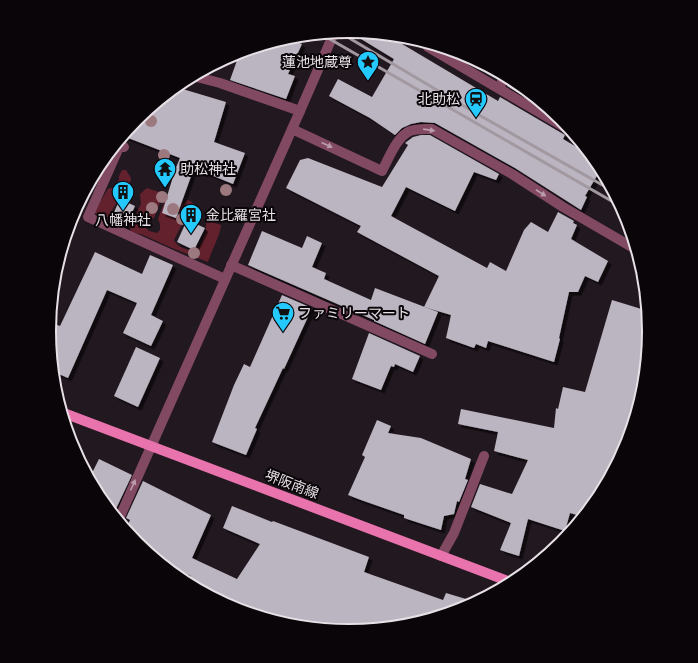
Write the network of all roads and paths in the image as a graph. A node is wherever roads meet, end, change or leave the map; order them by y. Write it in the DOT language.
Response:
graph roads {
  1 [pos="331,39"];
  2 [pos="436,52"];
  3 [pos="200,78"];
  4 [pos="502,81"];
  5 [pos="499,88"];
  6 [pos="300,111"];
  7 [pos="553,120"];
  8 [pos="292,129"];
  9 [pos="117,152"];
  10 [pos="629,245"];
  11 [pos="231,265"];
  12 [pos="225,279"];
  13 [pos="432,354"];
  14 [pos="68,415"];
  15 [pos="151,446"];
  16 [pos="484,456"];
  17 [pos="120,516"];
  18 [pos="441,556"];
  19 [pos="505,580"];
  1 -- 6 [label="street"];
  2 -- 5 [label="street"];
  3 -- 6 [label="street"];
  4 -- 5 [label="street"];
  5 -- 7 [label="street"];
  6 -- 8 [label="street"];
  8 -- 10 [label="street, one-way"];
  8 -- 11 [label="street"];
  9 -- 12 [label="street"];
  11 -- 12 [label="street"];
  11 -- 13 [label="street"];
  12 -- 15 [label="street"];
  14 -- 15 [label="main road, 堺阪南線"];
  17 -- 15 [label="street, one-way"];
  15 -- 18 [label="main road, 堺阪南線"];
  16 -- 18 [label="street"];
  18 -- 19 [label="main road, 堺阪南線"];
}
